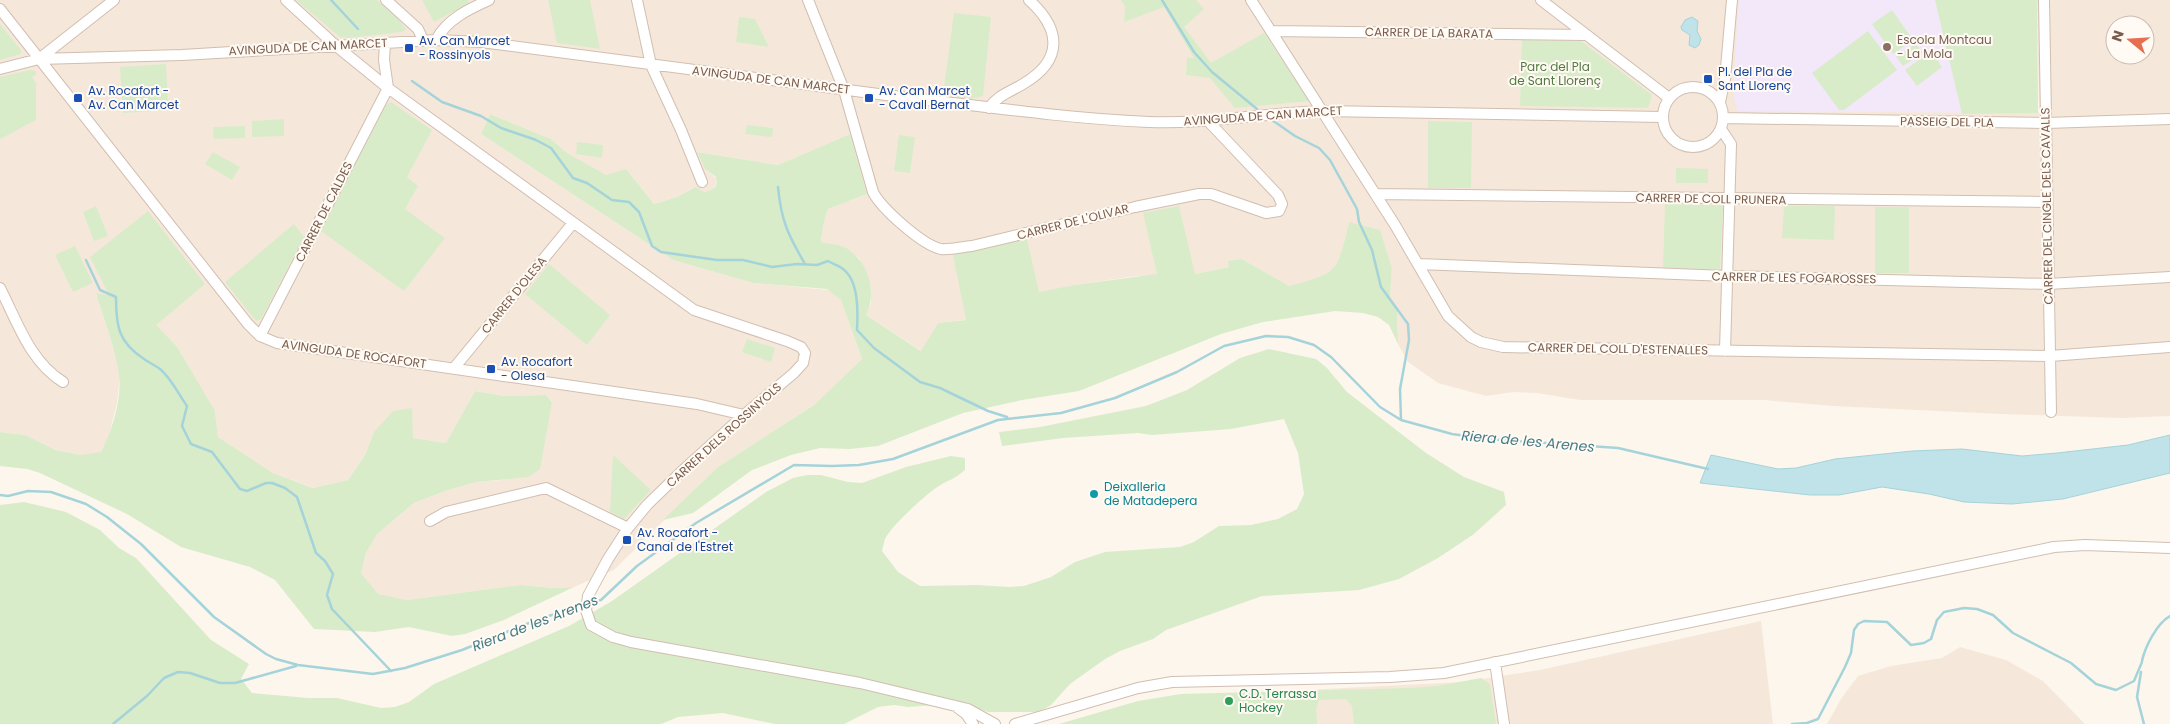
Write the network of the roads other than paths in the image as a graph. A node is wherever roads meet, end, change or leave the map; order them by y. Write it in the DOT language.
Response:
graph roads {
  1 [pos="114,0"];
  2 [pos="286,0"];
  3 [pos="386,0"];
  4 [pos="489,0"];
  5 [pos="637,0"];
  6 [pos="808,0"];
  7 [pos="1029,0"];
  8 [pos="1251,0"];
  9 [pos="1541,0"];
  10 [pos="1732,0"];
  11 [pos="2044,0"];
  12 [pos="0,9"];
  13 [pos="1272,31"];
  14 [pos="1586,35"];
  15 [pos="423,40"];
  16 [pos="436,40"];
  17 [pos="385,43"];
  18 [pos="335,45"];
  19 [pos="40,59"];
  20 [pos="651,65"];
  21 [pos="0,69"];
  22 [pos="388,88"];
  23 [pos="844,90"];
  24 [pos="1669,98"];
  25 [pos="1720,102"];
  26 [pos="989,108"];
  27 [pos="1323,111"];
  28 [pos="1662,117"];
  29 [pos="1723,118"];
  30 [pos="2170,118"];
  31 [pos="1209,122"];
  32 [pos="2046,123"];
  33 [pos="1721,129"];
  34 [pos="702,182"];
  35 [pos="1375,194"];
  36 [pos="1730,199"];
  37 [pos="2047,202"];
  38 [pos="573,223"];
  39 [pos="1419,264"];
  40 [pos="1727,276"];
  41 [pos="2170,276"];
  42 [pos="2048,284"];
  43 [pos="0,288"];
  44 [pos="260,336"];
  45 [pos="2170,347"];
  46 [pos="1725,351"];
  47 [pos="2050,356"];
  48 [pos="454,368"];
  49 [pos="63,382"];
  50 [pos="2051,412"];
  51 [pos="744,415"];
  52 [pos="430,521"];
  53 [pos="628,528"];
  54 [pos="2170,548"];
  55 [pos="1495,662"];
  56 [pos="972,720"];
  57 [pos="986,724"];
  58 [pos="995,724"];
  59 [pos="1015,724"];
  60 [pos="1504,724"];
  1 -- 19 [label="street"];
  2 -- 18 [label="street, CARRER DELS ROSSINYOLS"];
  3 -- 15 [label="street"];
  4 -- 16 [label="street"];
  5 -- 20 [label="street"];
  6 -- 23 [label="street"];
  7 -- 26 [label="street"];
  8 -- 13 [label="street, CARRER DEL COLL D'ESTENALLES"];
  9 -- 14 [label="street"];
  10 -- 25 [label="street"];
  11 -- 32 [label="street, CARRER DEL CINGLE DELS CAVALLS"];
  12 -- 19 [label="street, AVINGUDA DE ROCAFORT"];
  13 -- 14 [label="street, CARRER DE LA BARATA"];
  13 -- 27 [label="street, CARRER DEL COLL D'ESTENALLES"];
  14 -- 24 [label="street"];
  15 -- 16 [label="street, AVINGUDA DE CAN MARCET"];
  15 -- 17 [label="street, AVINGUDA DE CAN MARCET"];
  16 -- 20 [label="street, AVINGUDA DE CAN MARCET"];
  17 -- 18 [label="street, AVINGUDA DE CAN MARCET"];
  17 -- 22 [label="street"];
  18 -- 19 [label="street, AVINGUDA DE CAN MARCET"];
  18 -- 22 [label="street, CARRER DELS ROSSINYOLS"];
  19 -- 21 [label="street, AVINGUDA DE CAN MARCET"];
  19 -- 44 [label="street, AVINGUDA DE ROCAFORT"];
  20 -- 23 [label="street, AVINGUDA DE CAN MARCET"];
  20 -- 34 [label="street"];
  22 -- 38 [label="street, CARRER DELS ROSSINYOLS"];
  22 -- 44 [label="street, CARRER DE CALDES"];
  23 -- 26 [label="street, AVINGUDA DE CAN MARCET"];
  23 -- 31 [label="street, CARRER DE L'OLIVAR"];
  24 -- 25 [label="street"];
  24 -- 28 [label="street"];
  25 -- 29 [label="street"];
  26 -- 31 [label="street, AVINGUDA DE CAN MARCET"];
  27 -- 28 [label="street, AVINGUDA DE CAN MARCET"];
  27 -- 31 [label="street, AVINGUDA DE CAN MARCET"];
  27 -- 35 [label="street, CARRER DEL COLL D'ESTENALLES"];
  28 -- 33 [label="street"];
  29 -- 32 [label="street, PASSEIG DEL PLA"];
  29 -- 33 [label="street"];
  30 -- 32 [label="street, PASSEIG DEL PLA"];
  32 -- 37 [label="street, CARRER DEL CINGLE DELS CAVALLS"];
  33 -- 36 [label="street"];
  35 -- 36 [label="street, CARRER DE COLL PRUNERA"];
  35 -- 39 [label="street, CARRER DEL COLL D'ESTENALLES"];
  36 -- 37 [label="street, CARRER DE COLL PRUNERA"];
  36 -- 40 [label="street"];
  37 -- 42 [label="street, CARRER DEL CINGLE DELS CAVALLS"];
  38 -- 48 [label="street, CARRER D'OLESA"];
  38 -- 51 [label="street, CARRER DELS ROSSINYOLS"];
  39 -- 40 [label="street, CARRER DE LES FOGAROSSES"];
  39 -- 46 [label="street, CARRER DEL COLL D'ESTENALLES"];
  40 -- 42 [label="street, CARRER DE LES FOGAROSSES"];
  40 -- 46 [label="street"];
  41 -- 42 [label="street, CARRER DE LES FOGAROSSES"];
  42 -- 47 [label="street, CARRER DEL CINGLE DELS CAVALLS"];
  43 -- 49 [label="street"];
  44 -- 48 [label="street, AVINGUDA DE ROCAFORT"];
  45 -- 47 [label="street, CARRER DEL COLL D'ESTENALLES"];
  46 -- 47 [label="street, CARRER DEL COLL D'ESTENALLES"];
  47 -- 50 [label="street, CARRER DEL CINGLE DELS CAVALLS"];
  48 -- 51 [label="street, AVINGUDA DE ROCAFORT"];
  51 -- 53 [label="street, CARRER DELS ROSSINYOLS"];
  52 -- 53 [label="street"];
  53 -- 56 [label="street, CARRER DELS ROSSINYOLS"];
  54 -- 55 [label="street"];
  55 -- 59 [label="street"];
  55 -- 60 [label="street"];
  56 -- 57 [label="street, CARRER DELS ROSSINYOLS"];
  56 -- 58 [label="street, CARRER DELS ROSSINYOLS"];
}
